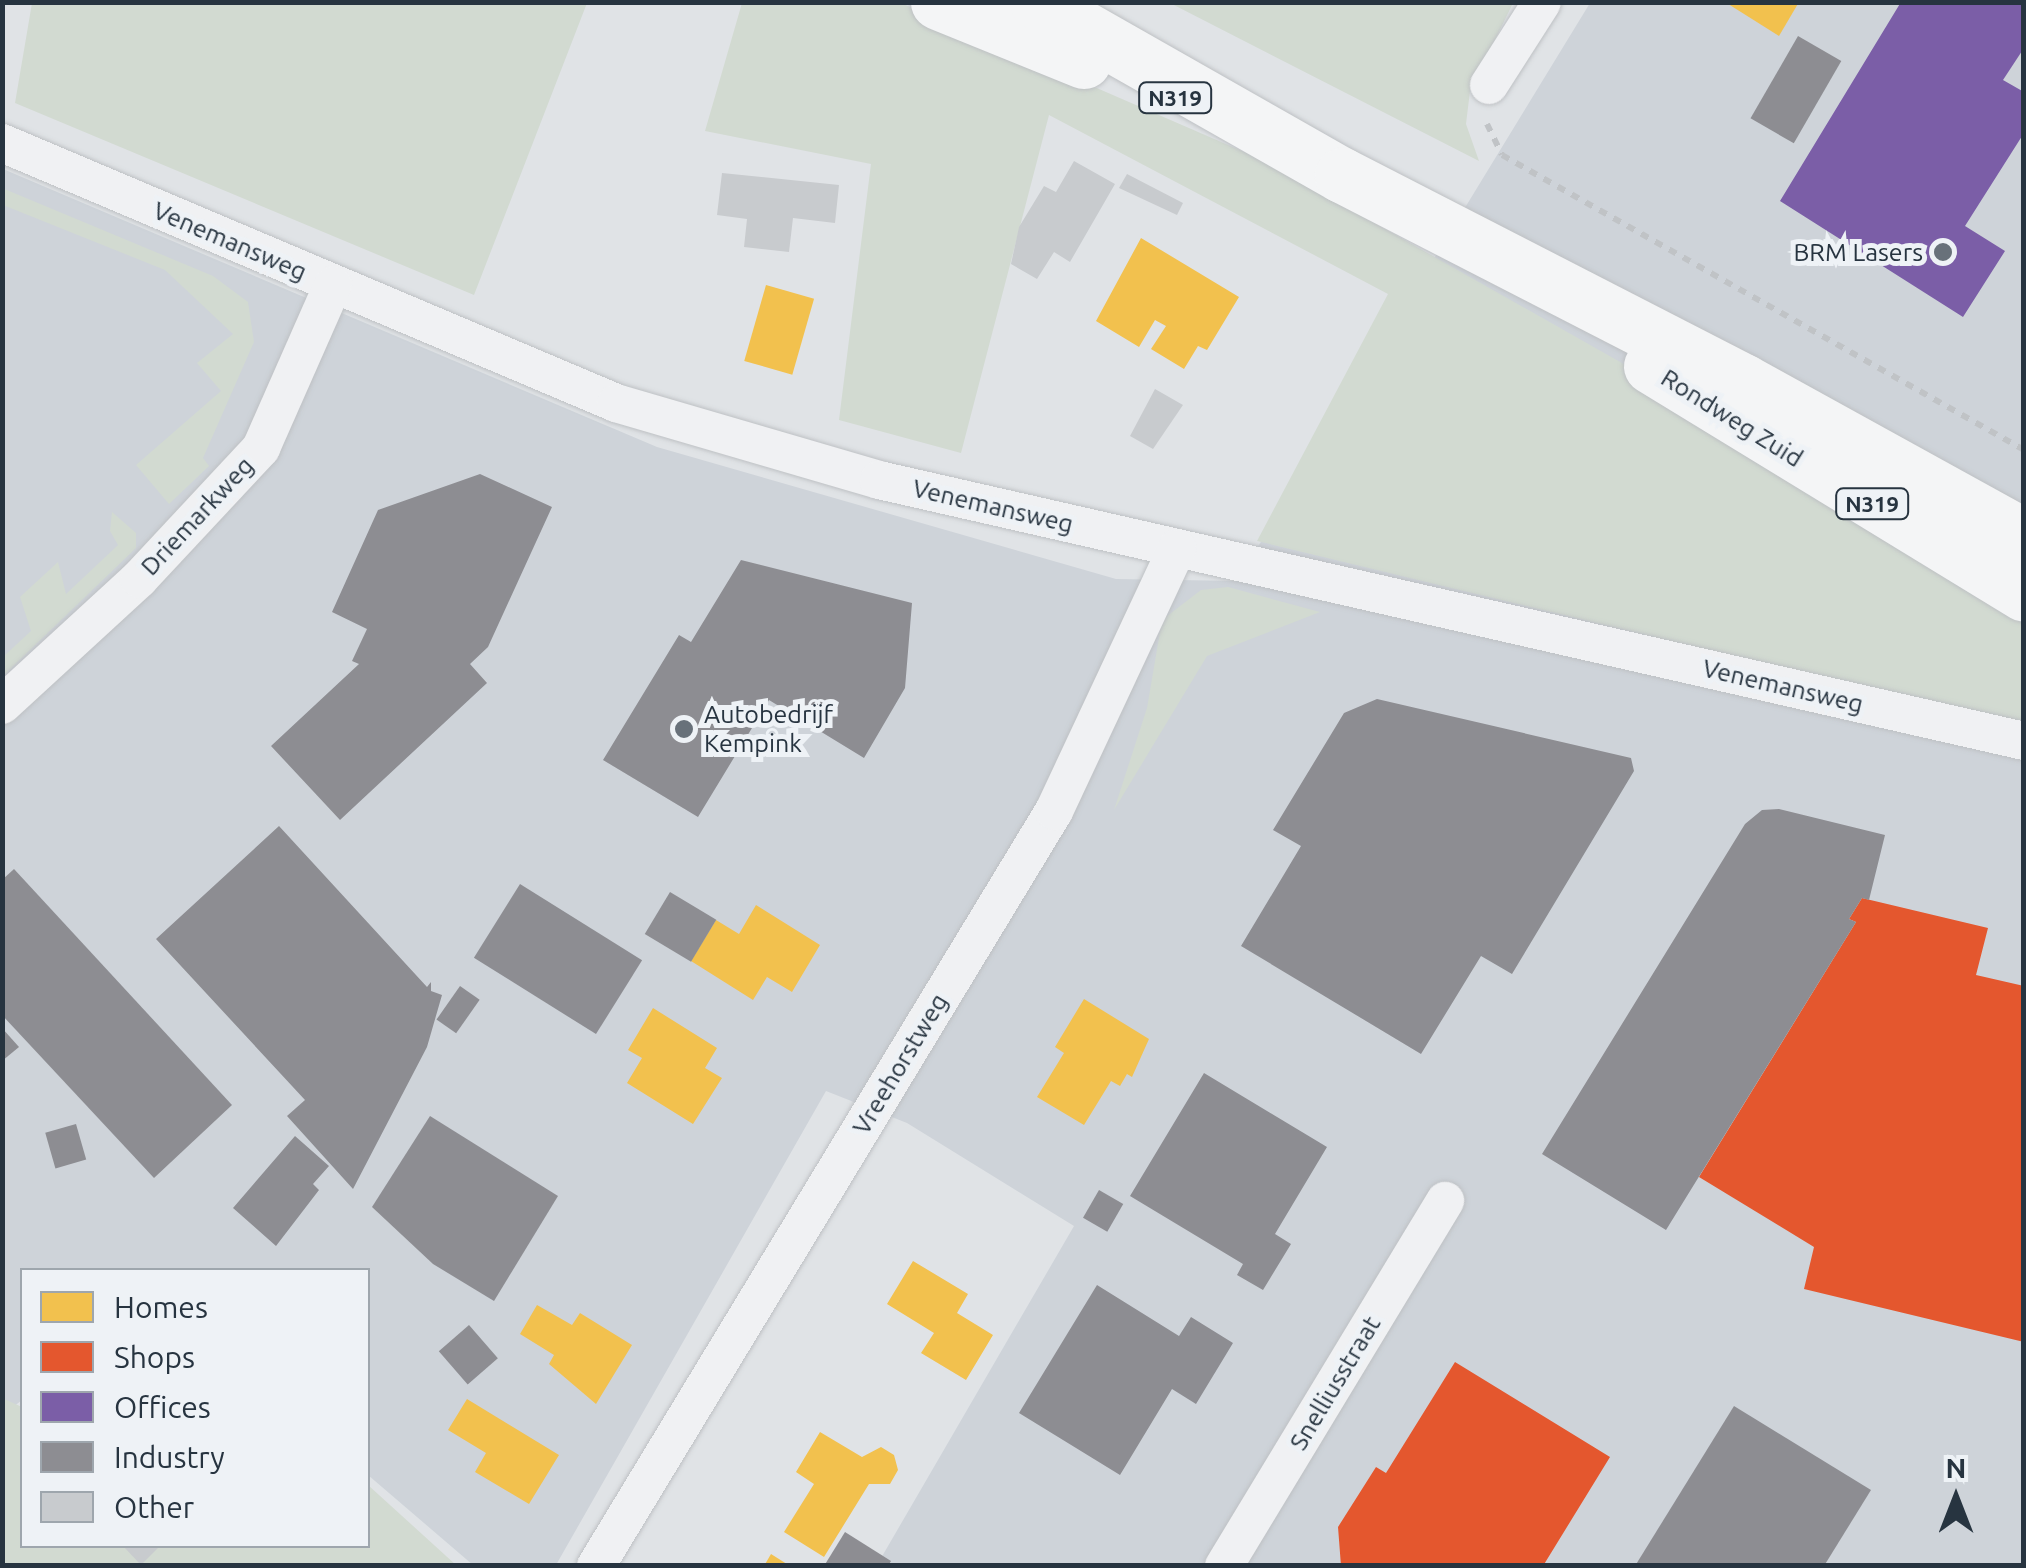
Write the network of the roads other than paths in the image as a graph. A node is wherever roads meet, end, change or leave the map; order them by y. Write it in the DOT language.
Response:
graph roads {
  1 [pos="938,2"];
  2 [pos="1037,2"];
  3 [pos="1542,2"];
  4 [pos="1488,85"];
  5 [pos="2,143"];
  6 [pos="1342,175"];
  7 [pos="1447,230"];
  8 [pos="333,285"];
  9 [pos="2024,536"];
  10 [pos="1178,548"];
  11 [pos="2024,594"];
  12 [pos="2,705"];
  13 [pos="2024,742"];
  14 [pos="1446,1202"];
  15 [pos="596,1566"];
  16 [pos="1224,1566"];
  1 -- 6 [label="main road, Rondweg Zuid / N319"];
  2 -- 6 [label="main road, Rondweg Zuid / N319"];
  3 -- 4 [label="street"];
  5 -- 8 [label="street, Venemansweg"];
  6 -- 7 [label="main road, Rondweg Zuid / N319"];
  7 -- 9 [label="main road, Rondweg Zuid / N319"];
  7 -- 11 [label="main road, Rondweg Zuid / N319"];
  8 -- 10 [label="street, Venemansweg"];
  8 -- 12 [label="street, Driemarkweg"];
  10 -- 13 [label="street, Venemansweg"];
  10 -- 15 [label="street, Vreehorstweg"];
  14 -- 16 [label="street, Snelliusstraat"];
}
